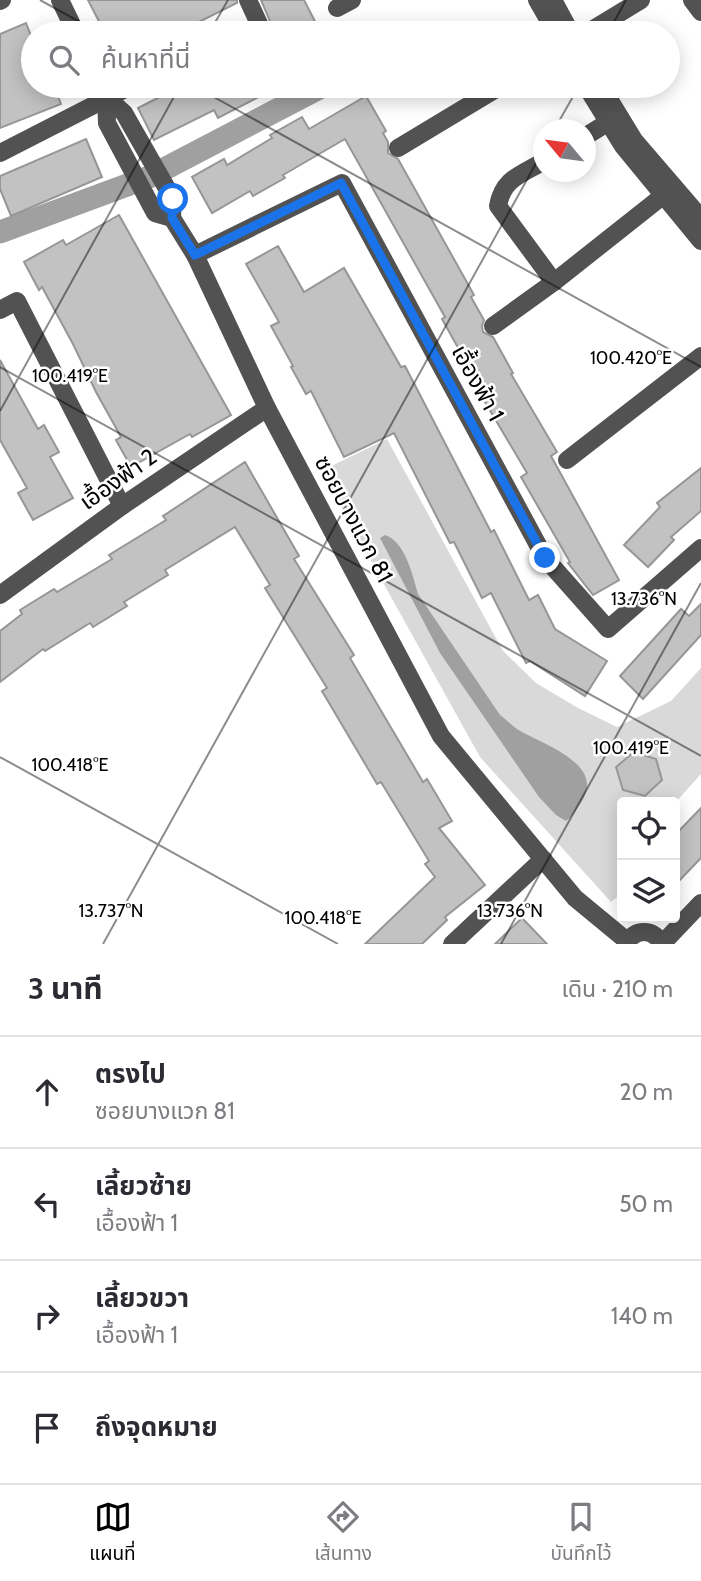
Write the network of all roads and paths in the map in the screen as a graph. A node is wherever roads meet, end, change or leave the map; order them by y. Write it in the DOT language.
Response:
graph roads {
  1 [pos="60,0"];
  2 [pos="248,0"];
  3 [pos="537,0"];
  4 [pos="553,0"];
  5 [pos="641,0"];
  6 [pos="692,0"];
  7 [pos="701,12"];
  8 [pos="70,21"];
  9 [pos="258,21"];
  10 [pos="549,21"];
  11 [pos="564,21"];
  12 [pos="607,21"];
  13 [pos="92,98"];
  14 [pos="105,98"];
  15 [pos="110,98"];
  16 [pos="481,98"];
  17 [pos="596,98"];
  18 [pos="605,98"];
  19 [pos="613,120"];
  20 [pos="596,130"];
  21 [pos="398,148"];
  22 [pos="0,153"];
  23 [pos="533,168"];
  24 [pos="669,191"];
  25 [pos="163,216"];
  26 [pos="701,218"];
  27 [pos="701,241"];
  28 [pos="195,255"];
  29 [pos="554,282"];
  30 [pos="0,310"];
  31 [pos="493,326"];
  32 [pos="701,356"];
  33 [pos="267,408"];
  34 [pos="567,460"];
  35 [pos="122,506"];
  36 [pos="701,548"];
  37 [pos="0,595"];
  38 [pos="542,859"];
  39 [pos="701,903"];
  40 [pos="626,942"];
  41 [pos="452,944"];
  42 [pos="662,944"];
  1 -- 8 [label="street"];
  2 -- 9 [label="street"];
  3 -- 10 [label="street"];
  4 -- 11 [label="street"];
  5 -- 12 [label="street"];
  6 -- 7 [label="street"];
  13 -- 22 [label="street"];
  14 -- 25 [label="street, ซอยบางแวก 81"];
  15 -- 25 [label="street"];
  16 -- 21 [label="street"];
  17 -- 19 [label="street"];
  18 -- 19 [label="street"];
  19 -- 20 [label="street"];
  19 -- 24 [label="street"];
  23 -- 29 [label="street"];
  24 -- 26 [label="street"];
  24 -- 27 [label="street"];
  24 -- 29 [label="street"];
  25 -- 28 [label="street, ซอยบางแวก 81"];
  28 -- 33 [label="street, ซอยบางแวก 81"];
  28 -- 36 [label="street, เอื้องฟ้า 1"];
  29 -- 31 [label="street"];
  30 -- 35 [label="street"];
  32 -- 34 [label="street"];
  33 -- 35 [label="street, เอื้องฟ้า 2"];
  33 -- 38 [label="street, ซอยบางแวก 81"];
  35 -- 37 [label="street, เอื้องฟ้า 2"];
  38 -- 40 [label="street, ซอยบางแวก 81"];
  38 -- 41 [label="street"];
  39 -- 42 [label="street"];
  40 -- 42 [label="street"];
}
